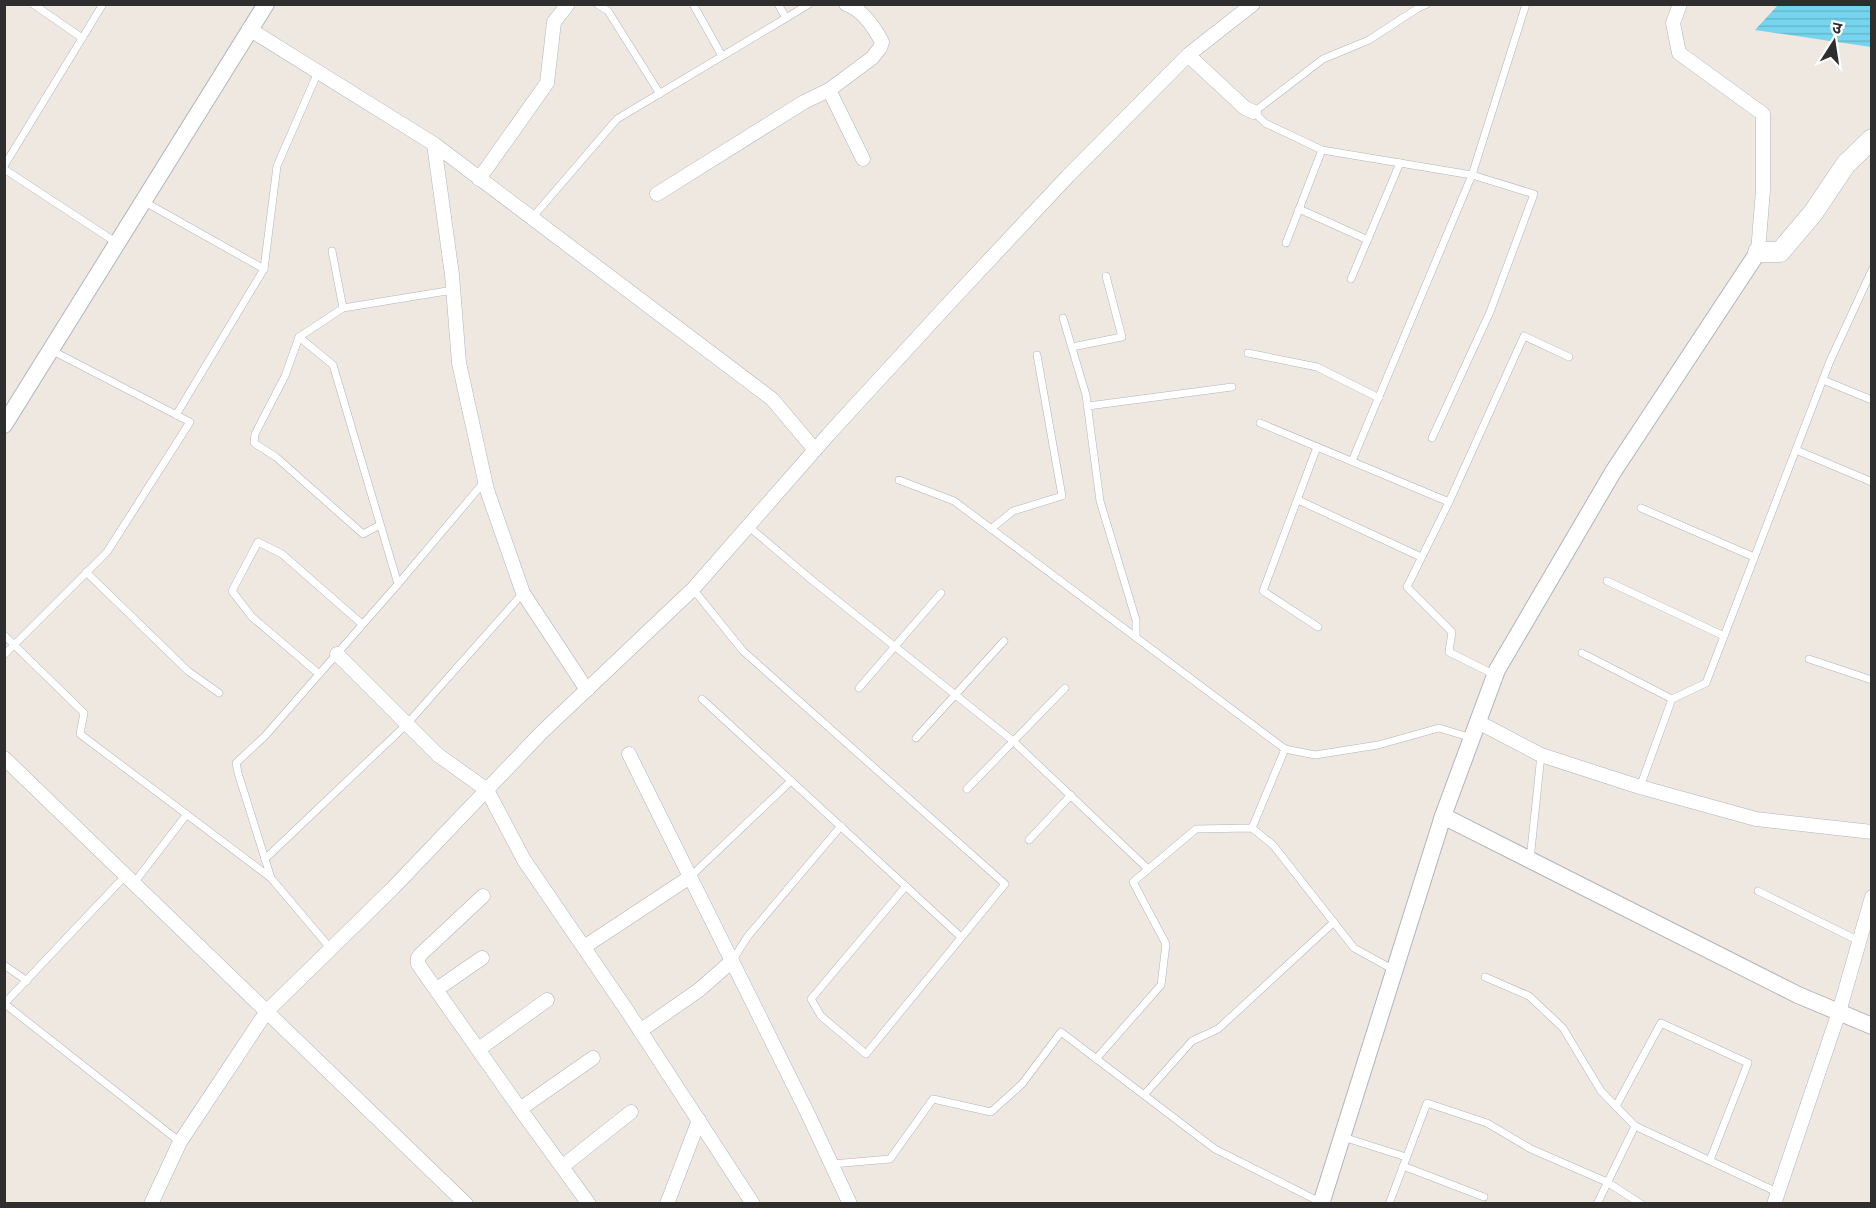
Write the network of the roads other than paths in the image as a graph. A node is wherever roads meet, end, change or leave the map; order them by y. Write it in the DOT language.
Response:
graph roads {
  1 [pos="33,4"];
  2 [pos="103,4"];
  3 [pos="266,4"];
  4 [pos="568,4"];
  5 [pos="597,4"];
  6 [pos="693,4"];
  7 [pos="778,4"];
  8 [pos="809,4"];
  9 [pos="846,4"];
  10 [pos="1253,4"];
  11 [pos="1427,4"];
  12 [pos="1526,4"];
  13 [pos="1680,4"];
  14 [pos="786,18"];
  15 [pos="249,29"];
  16 [pos="82,38"];
  17 [pos="1188,55"];
  18 [pos="722,56"];
  19 [pos="319,73"];
  20 [pos="829,90"];
  21 [pos="660,94"];
  22 [pos="1254,112"];
  23 [pos="1872,139"];
  24 [pos="434,144"];
  25 [pos="1322,150"];
  26 [pos="864,159"];
  27 [pos="1400,163"];
  28 [pos="4,167"];
  29 [pos="1473,175"];
  30 [pos="479,179"];
  31 [pos="657,194"];
  32 [pos="143,201"];
  33 [pos="1299,209"];
  34 [pos="532,218"];
  35 [pos="1368,240"];
  36 [pos="117,243"];
  37 [pos="1286,243"];
  38 [pos="332,251"];
  39 [pos="1758,252"];
  40 [pos="264,269"];
  41 [pos="1872,270"];
  42 [pos="1106,276"];
  43 [pos="1352,279"];
  44 [pos="453,290"];
  45 [pos="343,308"];
  46 [pos="1063,318"];
  47 [pos="299,337"];
  48 [pos="1072,347"];
  49 [pos="51,350"];
  50 [pos="1248,353"];
  51 [pos="1037,355"];
  52 [pos="1569,357"];
  53 [pos="1823,380"];
  54 [pos="1232,387"];
  55 [pos="1379,398"];
  56 [pos="1872,400"];
  57 [pos="1088,406"];
  58 [pos="176,415"];
  59 [pos="1260,423"];
  60 [pos="4,424"];
  61 [pos="1432,438"];
  62 [pos="1317,447"];
  63 [pos="815,450"];
  64 [pos="1796,450"];
  65 [pos="1352,461"];
  66 [pos="485,480"];
  67 [pos="899,480"];
  68 [pos="1872,482"];
  69 [pos="1298,500"];
  70 [pos="1449,502"];
  71 [pos="1641,508"];
  72 [pos="380,525"];
  73 [pos="748,526"];
  74 [pos="991,529"];
  75 [pos="1422,557"];
  76 [pos="1754,557"];
  77 [pos="86,572"];
  78 [pos="1607,580"];
  79 [pos="398,584"];
  80 [pos="693,589"];
  81 [pos="523,593"];
  82 [pos="941,593"];
  83 [pos="362,624"];
  84 [pos="1317,627"];
  85 [pos="4,635"];
  86 [pos="1724,636"];
  87 [pos="1136,637"];
  88 [pos="1004,641"];
  89 [pos="15,645"];
  90 [pos="895,647"];
  91 [pos="1582,653"];
  92 [pos="337,654"];
  93 [pos="4,655"];
  94 [pos="1809,659"];
  95 [pos="319,674"];
  96 [pos="1495,675"];
  97 [pos="1872,680"];
  98 [pos="859,688"];
  99 [pos="1065,688"];
  100 [pos="587,690"];
  101 [pos="219,693"];
  102 [pos="955,694"];
  103 [pos="702,699"];
  104 [pos="1672,699"];
  105 [pos="406,725"];
  106 [pos="1475,730"];
  107 [pos="916,738"];
  108 [pos="1013,741"];
  109 [pos="1285,749"];
  110 [pos="629,754"];
  111 [pos="1541,755"];
  112 [pos="4,758"];
  113 [pos="791,781"];
  114 [pos="1640,787"];
  115 [pos="967,789"];
  116 [pos="487,790"];
  117 [pos="1071,795"];
  118 [pos="187,814"];
  119 [pos="1443,816"];
  120 [pos="841,826"];
  121 [pos="1251,828"];
  122 [pos="1872,832"];
  123 [pos="1029,840"];
  124 [pos="265,859"];
  125 [pos="1530,860"];
  126 [pos="1148,869"];
  127 [pos="690,877"];
  128 [pos="271,878"];
  129 [pos="130,879"];
  130 [pos="906,886"];
  131 [pos="1758,891"];
  132 [pos="483,896"];
  133 [pos="1872,897"];
  134 [pos="1334,922"];
  135 [pos="961,937"];
  136 [pos="1859,941"];
  137 [pos="584,947"];
  138 [pos="331,949"];
  139 [pos="482,958"];
  140 [pos="732,962"];
  141 [pos="4,965"];
  142 [pos="1394,970"];
  143 [pos="1485,977"];
  144 [pos="27,981"];
  145 [pos="437,989"];
  146 [pos="547,1000"];
  147 [pos="5,1004"];
  148 [pos="267,1011"];
  149 [pos="1839,1012"];
  150 [pos="1872,1026"];
  151 [pos="640,1031"];
  152 [pos="479,1048"];
  153 [pos="593,1058"];
  154 [pos="1096,1059"];
  155 [pos="1144,1095"];
  156 [pos="1616,1106"];
  157 [pos="520,1109"];
  158 [pos="631,1112"];
  159 [pos="699,1120"];
  160 [pos="1635,1126"];
  161 [pos="1342,1136"];
  162 [pos="180,1142"];
  163 [pos="1406,1157"];
  164 [pos="1710,1160"];
  165 [pos="832,1164"];
  166 [pos="562,1166"];
  167 [pos="1403,1166"];
  168 [pos="1607,1182"];
  169 [pos="1484,1197"];
  170 [pos="1776,1198"];
  171 [pos="151,1203"];
  172 [pos="466,1203"];
  173 [pos="589,1203"];
  174 [pos="667,1203"];
  175 [pos="753,1203"];
  176 [pos="850,1203"];
  177 [pos="1321,1203"];
  178 [pos="1389,1203"];
  179 [pos="1597,1203"];
  180 [pos="1641,1203"];
  1 -- 16 [label="lane"];
  2 -- 16 [label="lane"];
  3 -- 15 [label="street"];
  4 -- 30 [label="street"];
  5 -- 21 [label="lane"];
  6 -- 18 [label="lane"];
  7 -- 14 [label="lane"];
  8 -- 14 [label="lane"];
  9 -- 20 [label="street"];
  10 -- 17 [label="street"];
  11 -- 22 [label="lane"];
  12 -- 29 [label="lane"];
  13 -- 39 [label="street"];
  14 -- 18 [label="lane"];
  15 -- 19 [label="street"];
  15 -- 32 [label="street"];
  16 -- 28 [label="lane"];
  17 -- 22 [label="street"];
  17 -- 63 [label="street"];
  18 -- 21 [label="lane"];
  19 -- 24 [label="street"];
  19 -- 40 [label="lane"];
  20 -- 26 [label="street"];
  20 -- 31 [label="street"];
  21 -- 34 [label="lane"];
  22 -- 25 [label="lane"];
  23 -- 39 [label="main road"];
  24 -- 30 [label="street"];
  24 -- 44 [label="street"];
  25 -- 27 [label="lane"];
  25 -- 33 [label="lane"];
  27 -- 29 [label="lane"];
  27 -- 35 [label="lane"];
  28 -- 36 [label="lane"];
  29 -- 55 [label="lane"];
  29 -- 61 [label="lane"];
  30 -- 34 [label="street"];
  32 -- 36 [label="street"];
  32 -- 40 [label="lane"];
  33 -- 35 [label="lane"];
  33 -- 37 [label="lane"];
  34 -- 63 [label="street"];
  35 -- 43 [label="lane"];
  36 -- 49 [label="street"];
  38 -- 45 [label="lane"];
  39 -- 96 [label="street"];
  40 -- 58 [label="lane"];
  41 -- 53 [label="lane"];
  42 -- 48 [label="lane"];
  44 -- 45 [label="lane"];
  44 -- 66 [label="street"];
  45 -- 47 [label="lane"];
  46 -- 48 [label="lane"];
  47 -- 72 [label="lane"];
  47 -- 72 [label="lane"];
  48 -- 57 [label="lane"];
  49 -- 58 [label="lane"];
  49 -- 60 [label="street"];
  50 -- 55 [label="lane"];
  51 -- 74 [label="lane"];
  52 -- 70 [label="lane"];
  53 -- 56 [label="lane"];
  53 -- 64 [label="lane"];
  54 -- 57 [label="lane"];
  55 -- 65 [label="lane"];
  57 -- 87 [label="lane"];
  58 -- 77 [label="lane"];
  59 -- 62 [label="lane"];
  62 -- 65 [label="lane"];
  62 -- 69 [label="lane"];
  63 -- 73 [label="street"];
  64 -- 68 [label="lane"];
  64 -- 76 [label="lane"];
  65 -- 70 [label="lane"];
  66 -- 79 [label="lane"];
  66 -- 81 [label="street"];
  67 -- 74 [label="lane"];
  69 -- 75 [label="lane"];
  69 -- 84 [label="lane"];
  70 -- 75 [label="lane"];
  71 -- 76 [label="lane"];
  72 -- 79 [label="lane"];
  73 -- 80 [label="street"];
  73 -- 90 [label="lane"];
  74 -- 87 [label="lane"];
  75 -- 96 [label="lane"];
  76 -- 86 [label="lane"];
  77 -- 89 [label="lane"];
  77 -- 101 [label="lane"];
  78 -- 86 [label="lane"];
  79 -- 83 [label="lane"];
  80 -- 100 [label="street"];
  80 -- 135 [label="lane"];
  81 -- 100 [label="street"];
  81 -- 105 [label="lane"];
  82 -- 90 [label="lane"];
  83 -- 92 [label="lane"];
  83 -- 95 [label="lane"];
  85 -- 89 [label="lane"];
  86 -- 104 [label="lane"];
  87 -- 109 [label="lane"];
  88 -- 102 [label="lane"];
  89 -- 93 [label="lane"];
  89 -- 118 [label="lane"];
  90 -- 98 [label="lane"];
  90 -- 102 [label="lane"];
  91 -- 104 [label="lane"];
  92 -- 95 [label="lane"];
  92 -- 105 [label="street"];
  94 -- 97 [label="lane"];
  95 -- 124 [label="lane"];
  96 -- 106 [label="street"];
  99 -- 108 [label="lane"];
  100 -- 116 [label="street"];
  102 -- 107 [label="lane"];
  102 -- 108 [label="lane"];
  103 -- 113 [label="lane"];
  104 -- 114 [label="lane"];
  105 -- 116 [label="street"];
  105 -- 124 [label="lane"];
  106 -- 109 [label="lane"];
  106 -- 111 [label="street"];
  106 -- 119 [label="street"];
  108 -- 115 [label="lane"];
  108 -- 117 [label="lane"];
  109 -- 121 [label="lane"];
  110 -- 127 [label="street"];
  111 -- 114 [label="street"];
  111 -- 125 [label="lane"];
  112 -- 129 [label="street"];
  113 -- 120 [label="lane"];
  113 -- 127 [label="lane"];
  114 -- 122 [label="street"];
  116 -- 137 [label="street"];
  116 -- 138 [label="street"];
  117 -- 123 [label="lane"];
  117 -- 126 [label="lane"];
  118 -- 128 [label="lane"];
  118 -- 129 [label="lane"];
  119 -- 125 [label="street"];
  119 -- 142 [label="street"];
  120 -- 130 [label="lane"];
  120 -- 140 [label="lane"];
  121 -- 126 [label="lane"];
  121 -- 134 [label="lane"];
  124 -- 128 [label="lane"];
  125 -- 149 [label="street"];
  126 -- 154 [label="lane"];
  127 -- 137 [label="street"];
  127 -- 140 [label="street"];
  128 -- 138 [label="lane"];
  129 -- 144 [label="lane"];
  129 -- 148 [label="street"];
  130 -- 135 [label="lane"];
  130 -- 135 [label="lane"];
  131 -- 136 [label="lane"];
  132 -- 145 [label="street"];
  133 -- 136 [label="street"];
  134 -- 142 [label="lane"];
  134 -- 155 [label="lane"];
  136 -- 149 [label="street"];
  137 -- 151 [label="street"];
  138 -- 148 [label="street"];
  139 -- 145 [label="street"];
  140 -- 151 [label="street"];
  140 -- 165 [label="street"];
  141 -- 144 [label="lane"];
  142 -- 161 [label="street"];
  143 -- 156 [label="lane"];
  144 -- 147 [label="lane"];
  145 -- 152 [label="street"];
  146 -- 152 [label="street"];
  147 -- 162 [label="lane"];
  148 -- 162 [label="street"];
  148 -- 172 [label="street"];
  149 -- 150 [label="street"];
  149 -- 170 [label="street"];
  151 -- 159 [label="street"];
  152 -- 157 [label="street"];
  153 -- 157 [label="street"];
  154 -- 155 [label="lane"];
  154 -- 165 [label="lane"];
  155 -- 177 [label="lane"];
  156 -- 160 [label="lane"];
  156 -- 164 [label="lane"];
  157 -- 166 [label="street"];
  158 -- 166 [label="street"];
  159 -- 174 [label="street"];
  159 -- 175 [label="street"];
  160 -- 164 [label="lane"];
  160 -- 168 [label="lane"];
  161 -- 163 [label="lane"];
  161 -- 177 [label="street"];
  162 -- 171 [label="street"];
  163 -- 167 [label="lane"];
  163 -- 168 [label="lane"];
  164 -- 170 [label="lane"];
  165 -- 176 [label="street"];
  166 -- 173 [label="street"];
  167 -- 169 [label="lane"];
  167 -- 178 [label="lane"];
  168 -- 179 [label="lane"];
  168 -- 180 [label="lane"];
}
